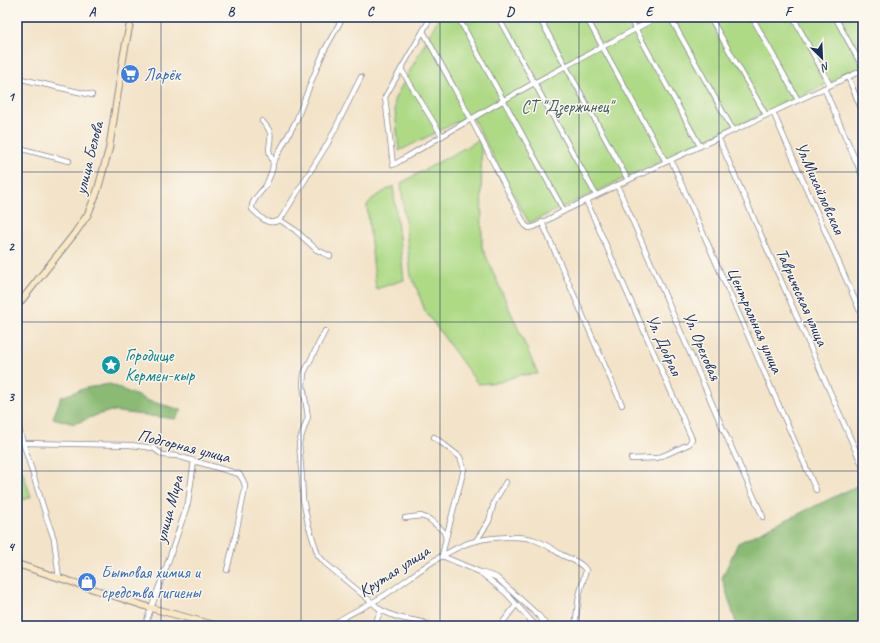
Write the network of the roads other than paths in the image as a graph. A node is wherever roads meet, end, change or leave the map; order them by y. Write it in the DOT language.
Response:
graph roads {
  1 [pos="132,17"];
  2 [pos="343,17"];
  3 [pos="431,17"];
  4 [pos="458,17"];
  5 [pos="498,17"];
  6 [pos="539,17"];
  7 [pos="586,17"];
  8 [pos="629,17"];
  9 [pos="657,17"];
  10 [pos="670,17"];
  11 [pos="710,17"];
  12 [pos="752,17"];
  13 [pos="793,17"];
  14 [pos="835,17"];
  15 [pos="636,29"];
  16 [pos="423,31"];
  17 [pos="602,47"];
  18 [pos="566,66"];
  19 [pos="402,69"];
  20 [pos="863,69"];
  21 [pos="361,77"];
  22 [pos="848,77"];
  23 [pos="17,78"];
  24 [pos="534,83"];
  25 [pos="830,85"];
  26 [pos="824,88"];
  27 [pos="92,95"];
  28 [pos="798,100"];
  29 [pos="504,101"];
  30 [pos="773,112"];
  31 [pos="863,113"];
  32 [pos="766,115"];
  33 [pos="471,119"];
  34 [pos="262,121"];
  35 [pos="733,130"];
  36 [pos="442,136"];
  37 [pos="718,137"];
  38 [pos="700,146"];
  39 [pos="17,150"];
  40 [pos="671,160"];
  41 [pos="69,161"];
  42 [pos="666,162"];
  43 [pos="273,163"];
  44 [pos="863,177"];
  45 [pos="628,180"];
  46 [pos="617,185"];
  47 [pos="596,195"];
  48 [pos="586,200"];
  49 [pos="564,211"];
  50 [pos="280,220"];
  51 [pos="542,222"];
  52 [pos="330,256"];
  53 [pos="17,306"];
  54 [pos="863,318"];
  55 [pos="325,331"];
  56 [pos="622,405"];
  57 [pos="17,423"];
  58 [pos="434,437"];
  59 [pos="23,443"];
  60 [pos="630,459"];
  61 [pos="194,461"];
  62 [pos="863,467"];
  63 [pos="506,482"];
  64 [pos="816,490"];
  65 [pos="763,517"];
  66 [pos="404,518"];
  67 [pos="446,538"];
  68 [pos="476,541"];
  69 [pos="442,556"];
  70 [pos="17,564"];
  71 [pos="227,570"];
  72 [pos="480,572"];
  73 [pos="59,578"];
  74 [pos="372,602"];
  75 [pos="516,605"];
  76 [pos="150,608"];
  77 [pos="381,610"];
  78 [pos="145,626"];
  79 [pos="218,626"];
  80 [pos="331,626"];
  81 [pos="374,626"];
  82 [pos="431,626"];
  83 [pos="500,626"];
  84 [pos="536,626"];
  85 [pos="547,626"];
  86 [pos="575,626"];
  1 -- 53 [label="main road, улица Белова"];
  2 -- 43 [label="street"];
  3 -- 16 [label="street"];
  4 -- 29 [label="street"];
  5 -- 24 [label="street"];
  6 -- 18 [label="street"];
  7 -- 17 [label="street"];
  8 -- 15 [label="street"];
  9 -- 15 [label="street"];
  10 -- 35 [label="street"];
  11 -- 32 [label="street"];
  12 -- 28 [label="street"];
  13 -- 25 [label="street"];
  14 -- 20 [label="street"];
  15 -- 17 [label="street"];
  15 -- 38 [label="street"];
  16 -- 19 [label="street"];
  16 -- 33 [label="street"];
  17 -- 18 [label="street"];
  17 -- 42 [label="street"];
  18 -- 24 [label="street"];
  18 -- 45 [label="street"];
  19 -- 36 [label="street"];
  19 -- 36 [label="street"];
  20 -- 22 [label="street"];
  21 -- 50 [label="street"];
  22 -- 25 [label="street"];
  22 -- 31 [label="street"];
  23 -- 27 [label="street"];
  24 -- 29 [label="street"];
  24 -- 47 [label="street"];
  25 -- 26 [label="street"];
  26 -- 28 [label="street"];
  26 -- 44 [label="street"];
  28 -- 30 [label="street"];
  29 -- 33 [label="street"];
  29 -- 49 [label="street"];
  30 -- 32 [label="street"];
  30 -- 54 [label="street, Ул.Михайловская"];
  32 -- 35 [label="street"];
  33 -- 36 [label="street"];
  33 -- 51 [label="street"];
  34 -- 43 [label="street"];
  35 -- 37 [label="street"];
  37 -- 38 [label="street"];
  37 -- 62 [label="street, Таврическая улица"];
  38 -- 40 [label="street"];
  39 -- 41 [label="street"];
  40 -- 42 [label="street"];
  40 -- 64 [label="street, Центральная улица"];
  42 -- 45 [label="street"];
  43 -- 50 [label="street"];
  45 -- 46 [label="street"];
  46 -- 47 [label="street"];
  46 -- 65 [label="street, Ул. Ореховая"];
  47 -- 48 [label="street"];
  48 -- 49 [label="street"];
  48 -- 60 [label="street, Ул. Добрая"];
  49 -- 51 [label="street"];
  50 -- 52 [label="street"];
  51 -- 56 [label="street"];
  55 -- 74 [label="street"];
  57 -- 59 [label="street"];
  58 -- 67 [label="street"];
  59 -- 61 [label="street, Подгорная улица"];
  59 -- 73 [label="street"];
  61 -- 71 [label="street, Подгорная улица"];
  61 -- 76 [label="street, улица Мира"];
  63 -- 68 [label="street"];
  66 -- 67 [label="street"];
  67 -- 69 [label="street"];
  68 -- 69 [label="street"];
  68 -- 86 [label="street"];
  69 -- 72 [label="street, Крутая улица"];
  69 -- 74 [label="street, Крутая улица"];
  70 -- 73 [label="main road"];
  72 -- 75 [label="street"];
  72 -- 85 [label="street, Крутая улица"];
  73 -- 76 [label="main road"];
  74 -- 77 [label="street"];
  74 -- 80 [label="street, Крутая улица"];
  75 -- 83 [label="street"];
  75 -- 84 [label="street"];
  76 -- 78 [label="street, улица Мира"];
  76 -- 79 [label="main road"];
  77 -- 81 [label="street"];
  77 -- 82 [label="street"];
}
